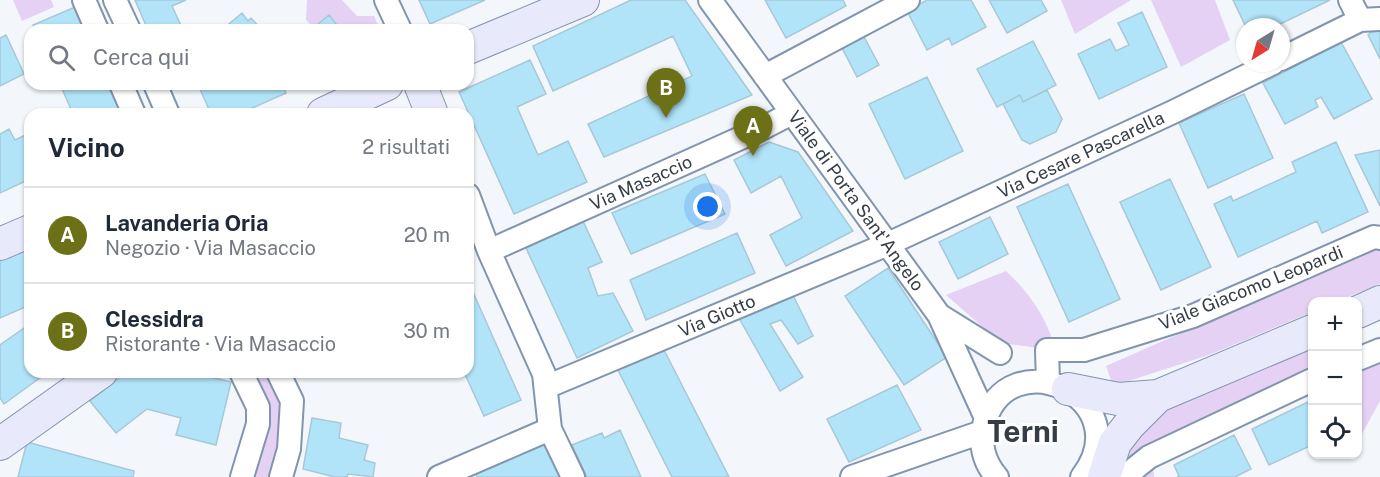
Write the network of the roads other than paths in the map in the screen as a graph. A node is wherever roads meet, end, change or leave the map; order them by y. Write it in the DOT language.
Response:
graph roads {
  1 [pos="84,0"];
  2 [pos="115,0"];
  3 [pos="386,0"];
  4 [pos="583,0"];
  5 [pos="710,0"];
  6 [pos="908,0"];
  7 [pos="1350,0"];
  8 [pos="1370,20"];
  9 [pos="94,24"];
  10 [pos="126,24"];
  11 [pos="397,24"];
  12 [pos="474,45"];
  13 [pos="1290,55"];
  14 [pos="1255,72"];
  15 [pos="765,76"];
  16 [pos="124,90"];
  17 [pos="158,90"];
  18 [pos="374,90"];
  19 [pos="422,90"];
  20 [pos="131,108"];
  21 [pos="165,108"];
  22 [pos="336,108"];
  23 [pos="430,108"];
  24 [pos="792,113"];
  25 [pos="474,215"];
  26 [pos="24,234"];
  27 [pos="1380,238"];
  28 [pos="0,244"];
  29 [pos="888,244"];
  30 [pos="489,251"];
  31 [pos="1380,302"];
  32 [pos="1362,310"];
  33 [pos="939,315"];
  34 [pos="1308,333"];
  35 [pos="1380,350"];
  36 [pos="1000,353"];
  37 [pos="1362,357"];
  38 [pos="93,378"];
  39 [pos="244,378"];
  40 [pos="281,378"];
  41 [pos="1308,382"];
  42 [pos="1058,385"];
  43 [pos="546,387"];
  44 [pos="1158,396"];
  45 [pos="984,425"];
  46 [pos="550,429"];
  47 [pos="0,444"];
  48 [pos="1132,473"];
  49 [pos="993,476"];
  50 [pos="242,477"];
  51 [pos="280,477"];
  52 [pos="439,477"];
  53 [pos="573,477"];
  54 [pos="852,477"];
  55 [pos="1082,477"];
  56 [pos="1104,477"];
  1 -- 9 [label="street"];
  2 -- 10 [label="street"];
  3 -- 11 [label="street"];
  4 -- 12 [label="street"];
  5 -- 15 [label="street, Viale di Porta Sant'Angelo"];
  6 -- 15 [label="street"];
  7 -- 8 [label="street"];
  8 -- 13 [label="street"];
  14 -- 29 [label="street, Via Cesare Pascarella"];
  15 -- 24 [label="street, Viale di Porta Sant'Angelo"];
  16 -- 20 [label="street"];
  17 -- 21 [label="street"];
  18 -- 22 [label="street"];
  19 -- 23 [label="street"];
  24 -- 29 [label="street, Viale di Porta Sant'Angelo"];
  24 -- 30 [label="street, Via Masaccio"];
  25 -- 30 [label="street"];
  26 -- 28 [label="street"];
  27 -- 42 [label="street, Viale Giacomo Leopardi"];
  29 -- 33 [label="street, Viale di Porta Sant'Angelo"];
  29 -- 43 [label="street, Via Giotto"];
  30 -- 43 [label="street"];
  31 -- 32 [label="street"];
  33 -- 36 [label="street, Viale di Porta Sant'Angelo"];
  33 -- 45 [label="street, Viale di Porta Sant'Angelo"];
  34 -- 44 [label="street"];
  35 -- 37 [label="street"];
  38 -- 47 [label="street"];
  39 -- 50 [label="street"];
  40 -- 51 [label="street"];
  41 -- 48 [label="street"];
  42 -- 44 [label="street"];
  42 -- 45 [label="street"];
  42 -- 55 [label="street"];
  43 -- 46 [label="street"];
  44 -- 56 [label="street"];
  45 -- 49 [label="street, Viale di Porta Sant'Angelo"];
  45 -- 54 [label="street"];
  46 -- 52 [label="street"];
  46 -- 53 [label="street"];
}
